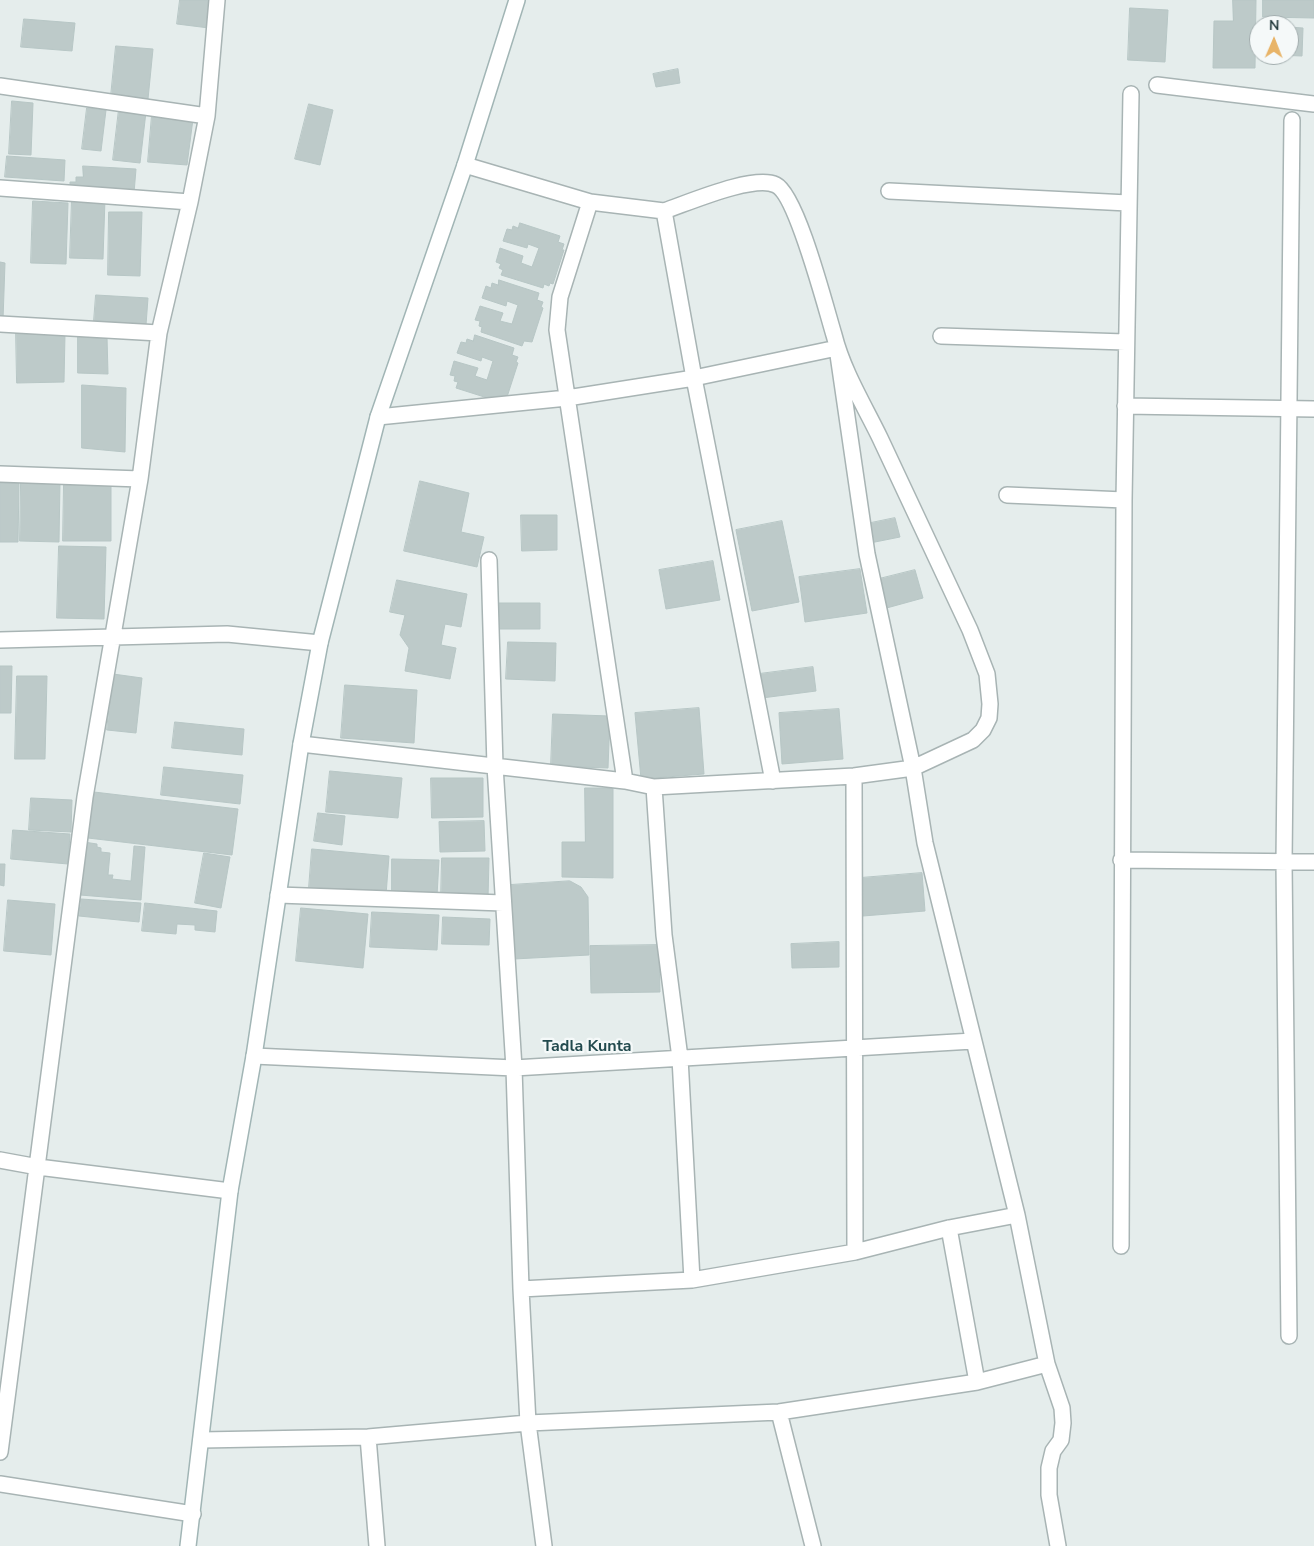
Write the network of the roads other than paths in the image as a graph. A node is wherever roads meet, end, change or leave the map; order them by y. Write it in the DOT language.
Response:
graph roads {
  1 [pos="217,0"];
  2 [pos="517,0"];
  3 [pos="1157,85"];
  4 [pos="0,86"];
  5 [pos="1131,94"];
  6 [pos="1314,104"];
  7 [pos="207,116"];
  8 [pos="1292,120"];
  9 [pos="465,165"];
  10 [pos="0,188"];
  11 [pos="889,191"];
  12 [pos="190,202"];
  13 [pos="590,202"];
  14 [pos="1128,203"];
  15 [pos="664,211"];
  16 [pos="0,324"];
  17 [pos="159,333"];
  18 [pos="941,336"];
  19 [pos="1126,342"];
  20 [pos="837,348"];
  21 [pos="694,378"];
  22 [pos="567,398"];
  23 [pos="1125,406"];
  24 [pos="1289,409"];
  25 [pos="1314,409"];
  26 [pos="378,417"];
  27 [pos="0,474"];
  28 [pos="140,479"];
  29 [pos="1007,495"];
  30 [pos="1124,500"];
  31 [pos="489,560"];
  32 [pos="113,638"];
  33 [pos="0,640"];
  34 [pos="320,642"];
  35 [pos="301,744"];
  36 [pos="495,766"];
  37 [pos="913,768"];
  38 [pos="854,776"];
  39 [pos="625,781"];
  40 [pos="773,781"];
  41 [pos="654,787"];
  42 [pos="1121,860"];
  43 [pos="1284,862"];
  44 [pos="1314,862"];
  45 [pos="278,894"];
  46 [pos="504,903"];
  47 [pos="973,1042"];
  48 [pos="855,1048"];
  49 [pos="254,1056"];
  50 [pos="680,1058"];
  51 [pos="514,1068"];
  52 [pos="0,1160"];
  53 [pos="38,1167"];
  54 [pos="230,1191"];
  55 [pos="1017,1215"];
  56 [pos="949,1228"];
  57 [pos="1121,1246"];
  58 [pos="855,1252"];
  59 [pos="692,1280"];
  60 [pos="520,1289"];
  61 [pos="1289,1336"];
  62 [pos="1047,1364"];
  63 [pos="977,1382"];
  64 [pos="779,1412"];
  65 [pos="528,1423"];
  66 [pos="368,1437"];
  67 [pos="202,1440"];
  68 [pos="0,1452"];
  69 [pos="0,1484"];
  70 [pos="192,1514"];
  71 [pos="188,1546"];
  72 [pos="377,1546"];
  73 [pos="544,1546"];
  74 [pos="813,1546"];
  75 [pos="1058,1546"];
  1 -- 7 [label="street"];
  2 -- 9 [label="street"];
  3 -- 6 [label="street"];
  4 -- 7 [label="street"];
  5 -- 14 [label="street"];
  7 -- 12 [label="street"];
  8 -- 24 [label="street"];
  9 -- 13 [label="street"];
  9 -- 26 [label="street"];
  10 -- 12 [label="street"];
  11 -- 14 [label="street"];
  12 -- 17 [label="street"];
  13 -- 15 [label="street"];
  13 -- 22 [label="street"];
  14 -- 19 [label="street"];
  15 -- 20 [label="street"];
  15 -- 21 [label="street"];
  16 -- 17 [label="street"];
  17 -- 28 [label="street"];
  18 -- 19 [label="street"];
  19 -- 23 [label="street"];
  20 -- 21 [label="street"];
  20 -- 37 [label="street"];
  20 -- 37 [label="street"];
  21 -- 22 [label="street"];
  21 -- 40 [label="street"];
  22 -- 26 [label="street"];
  22 -- 39 [label="street"];
  23 -- 24 [label="street"];
  23 -- 30 [label="street"];
  24 -- 25 [label="street"];
  24 -- 43 [label="street"];
  26 -- 34 [label="street"];
  27 -- 28 [label="street"];
  28 -- 32 [label="street"];
  29 -- 30 [label="street"];
  30 -- 42 [label="street"];
  31 -- 36 [label="street"];
  32 -- 33 [label="street"];
  32 -- 34 [label="street"];
  32 -- 53 [label="street"];
  34 -- 35 [label="street"];
  35 -- 36 [label="street"];
  35 -- 45 [label="street"];
  36 -- 39 [label="street"];
  36 -- 46 [label="street"];
  37 -- 38 [label="street"];
  37 -- 47 [label="street"];
  38 -- 40 [label="street"];
  38 -- 48 [label="street"];
  39 -- 41 [label="street"];
  40 -- 41 [label="street"];
  41 -- 50 [label="street"];
  42 -- 43 [label="street"];
  42 -- 57 [label="street"];
  43 -- 44 [label="street"];
  43 -- 61 [label="street"];
  45 -- 46 [label="street"];
  45 -- 49 [label="street"];
  46 -- 51 [label="street"];
  47 -- 48 [label="street"];
  47 -- 55 [label="street"];
  48 -- 50 [label="street"];
  48 -- 58 [label="street"];
  49 -- 51 [label="street"];
  49 -- 54 [label="street"];
  50 -- 51 [label="street"];
  50 -- 59 [label="street"];
  51 -- 60 [label="street"];
  52 -- 53 [label="street"];
  53 -- 54 [label="street"];
  53 -- 68 [label="street"];
  54 -- 67 [label="street"];
  55 -- 56 [label="street"];
  55 -- 62 [label="street"];
  56 -- 58 [label="street"];
  56 -- 63 [label="street"];
  58 -- 59 [label="street"];
  59 -- 60 [label="street"];
  60 -- 65 [label="street"];
  62 -- 63 [label="street"];
  62 -- 75 [label="street"];
  63 -- 64 [label="street"];
  64 -- 65 [label="street"];
  64 -- 74 [label="street"];
  65 -- 66 [label="street"];
  65 -- 73 [label="street"];
  66 -- 67 [label="street"];
  66 -- 72 [label="street"];
  67 -- 70 [label="street"];
  69 -- 70 [label="street"];
  70 -- 71 [label="street"];
}
